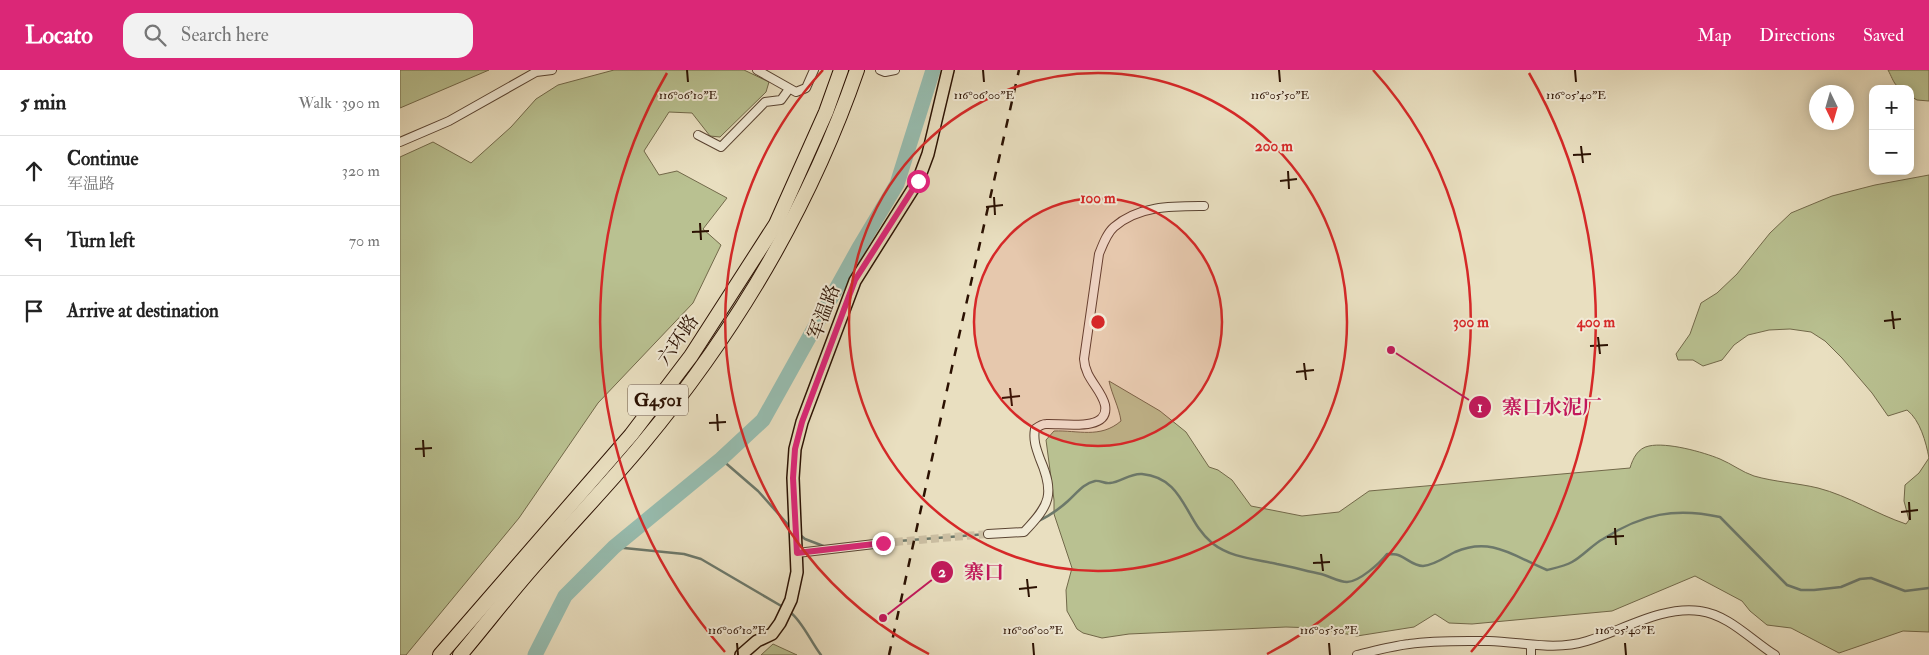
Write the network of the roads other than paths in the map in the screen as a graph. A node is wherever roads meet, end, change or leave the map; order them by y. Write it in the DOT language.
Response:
graph roads {
  1 [pos="552,70"];
  2 [pos="757,70"];
  3 [pos="814,70"];
  4 [pos="841,70"];
  5 [pos="856,70"];
  6 [pos="880,70"];
  7 [pos="895,70"];
  8 [pos="948,70"];
  9 [pos="789,89"];
  10 [pos="698,135"];
  11 [pos="400,142"];
  12 [pos="1204,206"];
  13 [pos="988,534"];
  14 [pos="883,543"];
  15 [pos="797,553"];
  16 [pos="1531,645"];
  17 [pos="440,655"];
  18 [pos="460,655"];
  19 [pos="741,655"];
  20 [pos="1357,655"];
  21 [pos="1531,655"];
  22 [pos="1775,655"];
  1 -- 11 [label="street"];
  2 -- 9 [label="street"];
  3 -- 9 [label="street"];
  4 -- 17 [label="highway, 六环路 / G4501"];
  5 -- 18 [label="highway, 六环路 / G4501"];
  6 -- 7 [label="street"];
  8 -- 15 [label="main road, 军温路"];
  9 -- 10 [label="street"];
  12 -- 13 [label="street"];
  14 -- 15 [label="street"];
  15 -- 19 [label="main road, 军温路"];
  16 -- 20 [label="street"];
  16 -- 21 [label="street"];
  16 -- 22 [label="street"];
}
